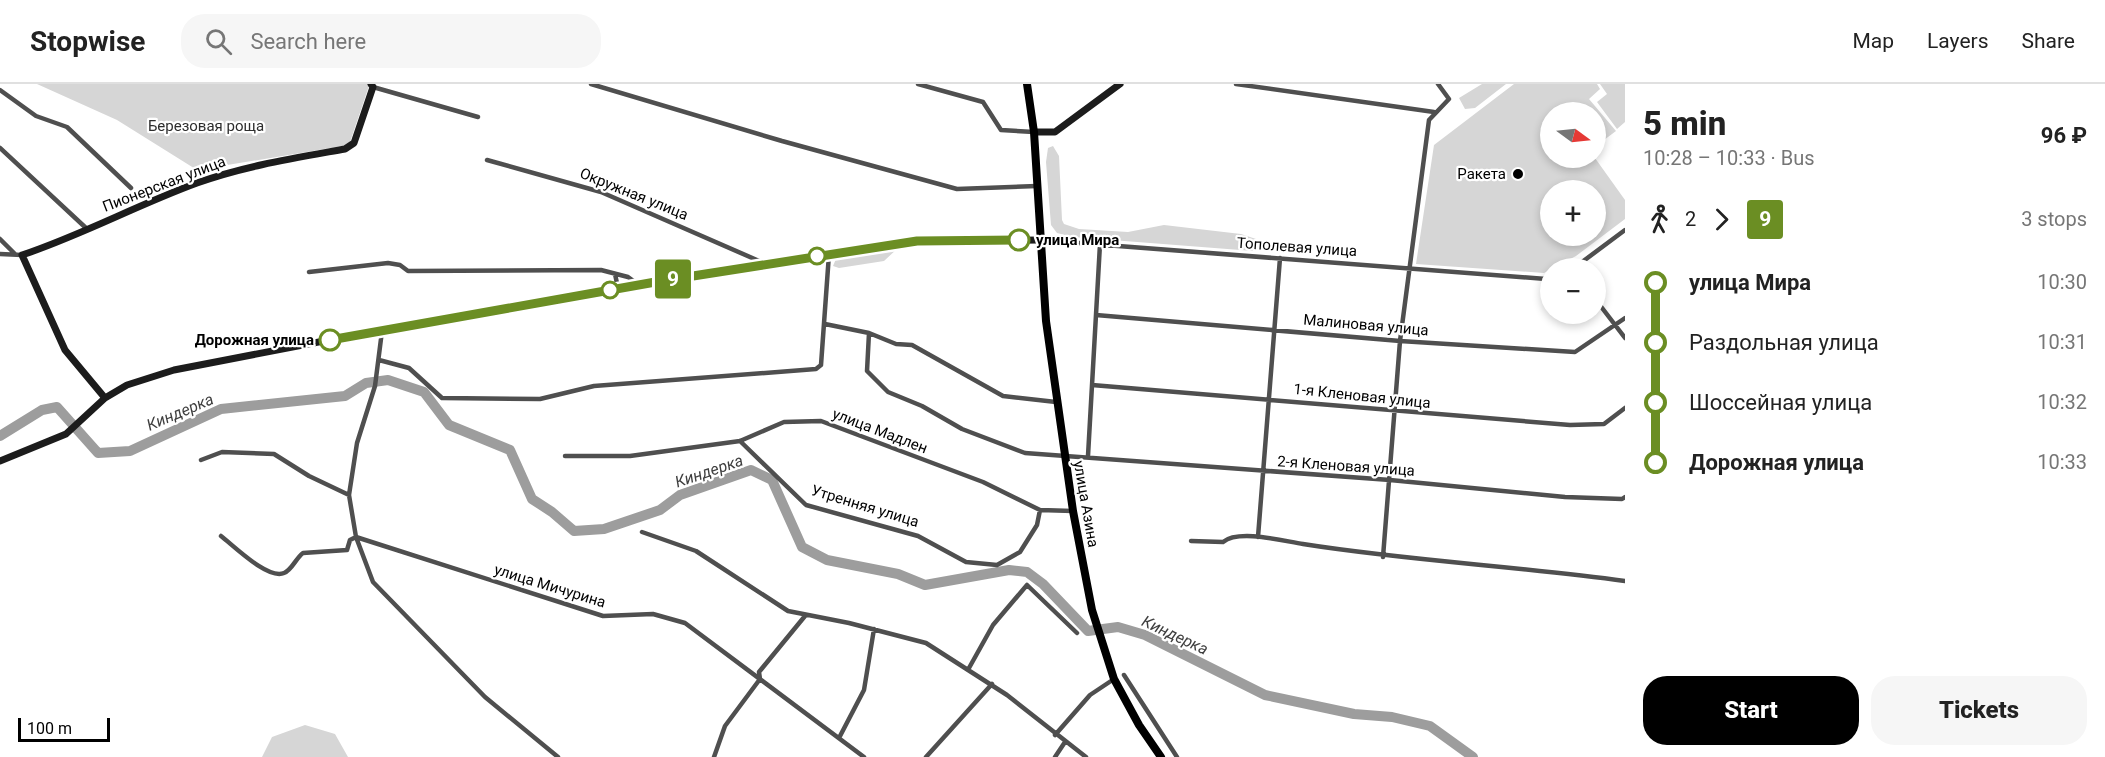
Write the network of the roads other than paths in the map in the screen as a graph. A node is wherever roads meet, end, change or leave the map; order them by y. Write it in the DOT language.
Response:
graph roads {
  1 [pos="591,84"];
  2 [pos="918,84"];
  3 [pos="1027,84"];
  4 [pos="1120,84"];
  5 [pos="1236,84"];
  6 [pos="1438,84"];
  7 [pos="373,85"];
  8 [pos="0,90"];
  9 [pos="1434,112"];
  10 [pos="478,117"];
  11 [pos="1034,132"];
  12 [pos="0,148"];
  13 [pos="488,160"];
  14 [pos="1037,186"];
  15 [pos="131,188"];
  16 [pos="86,228"];
  17 [pos="1625,230"];
  18 [pos="0,239"];
  19 [pos="1040,240"];
  20 [pos="1100,244"];
  21 [pos="829,254"];
  22 [pos="0,255"];
  23 [pos="19,255"];
  24 [pos="1281,258"];
  25 [pos="1587,258"];
  26 [pos="766,264"];
  27 [pos="1409,268"];
  28 [pos="309,272"];
  29 [pos="613,272"];
  30 [pos="1540,279"];
  31 [pos="639,285"];
  32 [pos="618,288"];
  33 [pos="1606,314"];
  34 [pos="1096,315"];
  35 [pos="1625,318"];
  36 [pos="825,324"];
  37 [pos="1615,326"];
  38 [pos="1275,328"];
  39 [pos="382,331"];
  40 [pos="868,333"];
  41 [pos="1625,338"];
  42 [pos="1400,341"];
  43 [pos="379,360"];
  44 [pos="1092,385"];
  45 [pos="105,398"];
  46 [pos="1269,399"];
  47 [pos="1056,402"];
  48 [pos="1625,408"];
  49 [pos="1395,412"];
  50 [pos="740,441"];
  51 [pos="565,456"];
  52 [pos="1065,456"];
  53 [pos="1088,456"];
  54 [pos="201,460"];
  55 [pos="0,461"];
  56 [pos="1264,472"];
  57 [pos="1390,480"];
  58 [pos="349,495"];
  59 [pos="1625,497"];
  60 [pos="1040,510"];
  61 [pos="1073,511"];
  62 [pos="642,532"];
  63 [pos="221,536"];
  64 [pos="356,537"];
  65 [pos="1258,537"];
  66 [pos="1191,541"];
  67 [pos="1383,556"];
  68 [pos="1625,581"];
  69 [pos="805,616"];
  70 [pos="874,629"];
  71 [pos="1077,633"];
  72 [pos="969,668"];
  73 [pos="1124,675"];
  74 [pos="760,679"];
  75 [pos="1114,679"];
  76 [pos="992,684"];
  77 [pos="1055,735"];
  78 [pos="838,738"];
  79 [pos="1065,742"];
  80 [pos="558,757"];
  81 [pos="714,757"];
  82 [pos="864,757"];
  83 [pos="926,757"];
  84 [pos="1055,757"];
  85 [pos="1086,757"];
  86 [pos="1161,757"];
  87 [pos="1177,757"];
  1 -- 14 [label="street"];
  2 -- 11 [label="street"];
  3 -- 11 [label="main road"];
  4 -- 11 [label="street"];
  5 -- 9 [label="street"];
  6 -- 9 [label="street"];
  7 -- 10 [label="street"];
  7 -- 16 [label="street, Пионерская улица"];
  8 -- 15 [label="street"];
  9 -- 27 [label="street"];
  11 -- 14 [label="main road"];
  12 -- 16 [label="street"];
  13 -- 26 [label="street, Окружная улица"];
  14 -- 19 [label="main road"];
  16 -- 23 [label="street, Пионерская улица"];
  17 -- 25 [label="street"];
  18 -- 23 [label="street"];
  19 -- 20 [label="street, Тополевая улица"];
  19 -- 21 [label="street"];
  19 -- 47 [label="main road, улица Азина"];
  20 -- 24 [label="street, Тополевая улица"];
  20 -- 34 [label="street"];
  21 -- 26 [label="street"];
  21 -- 36 [label="street"];
  22 -- 23 [label="street, Пионерская улица"];
  23 -- 45 [label="street"];
  24 -- 27 [label="street, Тополевая улица"];
  24 -- 38 [label="street"];
  26 -- 31 [label="street"];
  27 -- 30 [label="street, Тополевая улица"];
  27 -- 42 [label="street"];
  28 -- 29 [label="street"];
  29 -- 31 [label="street"];
  29 -- 32 [label="street"];
  31 -- 32 [label="street"];
  32 -- 39 [label="street"];
  33 -- 37 [label="street"];
  34 -- 38 [label="street, Малиновая улица"];
  34 -- 44 [label="street"];
  35 -- 37 [label="street, Малиновая улица"];
  36 -- 40 [label="street"];
  36 -- 43 [label="street"];
  37 -- 41 [label="street"];
  37 -- 42 [label="street, Малиновая улица"];
  38 -- 42 [label="street, Малиновая улица"];
  38 -- 46 [label="street"];
  39 -- 43 [label="street"];
  39 -- 45 [label="street"];
  40 -- 47 [label="street"];
  40 -- 52 [label="street, 2-я Кленовая улица"];
  42 -- 49 [label="street"];
  43 -- 58 [label="street"];
  44 -- 46 [label="street, 1-я Кленовая улица"];
  44 -- 53 [label="street"];
  45 -- 55 [label="street"];
  46 -- 49 [label="street, 1-я Кленовая улица"];
  46 -- 56 [label="street"];
  47 -- 52 [label="main road, улица Азина"];
  48 -- 49 [label="street, 1-я Кленовая улица"];
  49 -- 57 [label="street"];
  50 -- 51 [label="street, улица Мадлен"];
  50 -- 60 [label="street, улица Мадлен"];
  50 -- 60 [label="street, Утренняя улица"];
  52 -- 53 [label="street, 2-я Кленовая улица"];
  52 -- 61 [label="main road, улица Азина"];
  53 -- 56 [label="street, 2-я Кленовая улица"];
  54 -- 58 [label="street"];
  56 -- 57 [label="street, 2-я Кленовая улица"];
  56 -- 65 [label="street"];
  57 -- 59 [label="street, 2-я Кленовая улица"];
  57 -- 67 [label="street"];
  58 -- 64 [label="street"];
  60 -- 61 [label="street, улица Мадлен"];
  61 -- 75 [label="main road, улица Азина"];
  62 -- 69 [label="street"];
  63 -- 64 [label="street"];
  64 -- 74 [label="street, улица Мичурина"];
  64 -- 80 [label="street"];
  65 -- 66 [label="street"];
  65 -- 67 [label="street"];
  67 -- 68 [label="street"];
  69 -- 70 [label="street"];
  69 -- 74 [label="street"];
  70 -- 72 [label="street"];
  70 -- 78 [label="street"];
  71 -- 72 [label="street"];
  72 -- 76 [label="street"];
  73 -- 87 [label="street"];
  74 -- 78 [label="street, улица Мичурина"];
  74 -- 81 [label="street"];
  75 -- 77 [label="street"];
  75 -- 86 [label="main road, улица Азина"];
  76 -- 77 [label="street"];
  76 -- 83 [label="street"];
  77 -- 79 [label="street"];
  78 -- 82 [label="street, улица Мичурина"];
  79 -- 84 [label="street"];
  79 -- 85 [label="street"];
}
